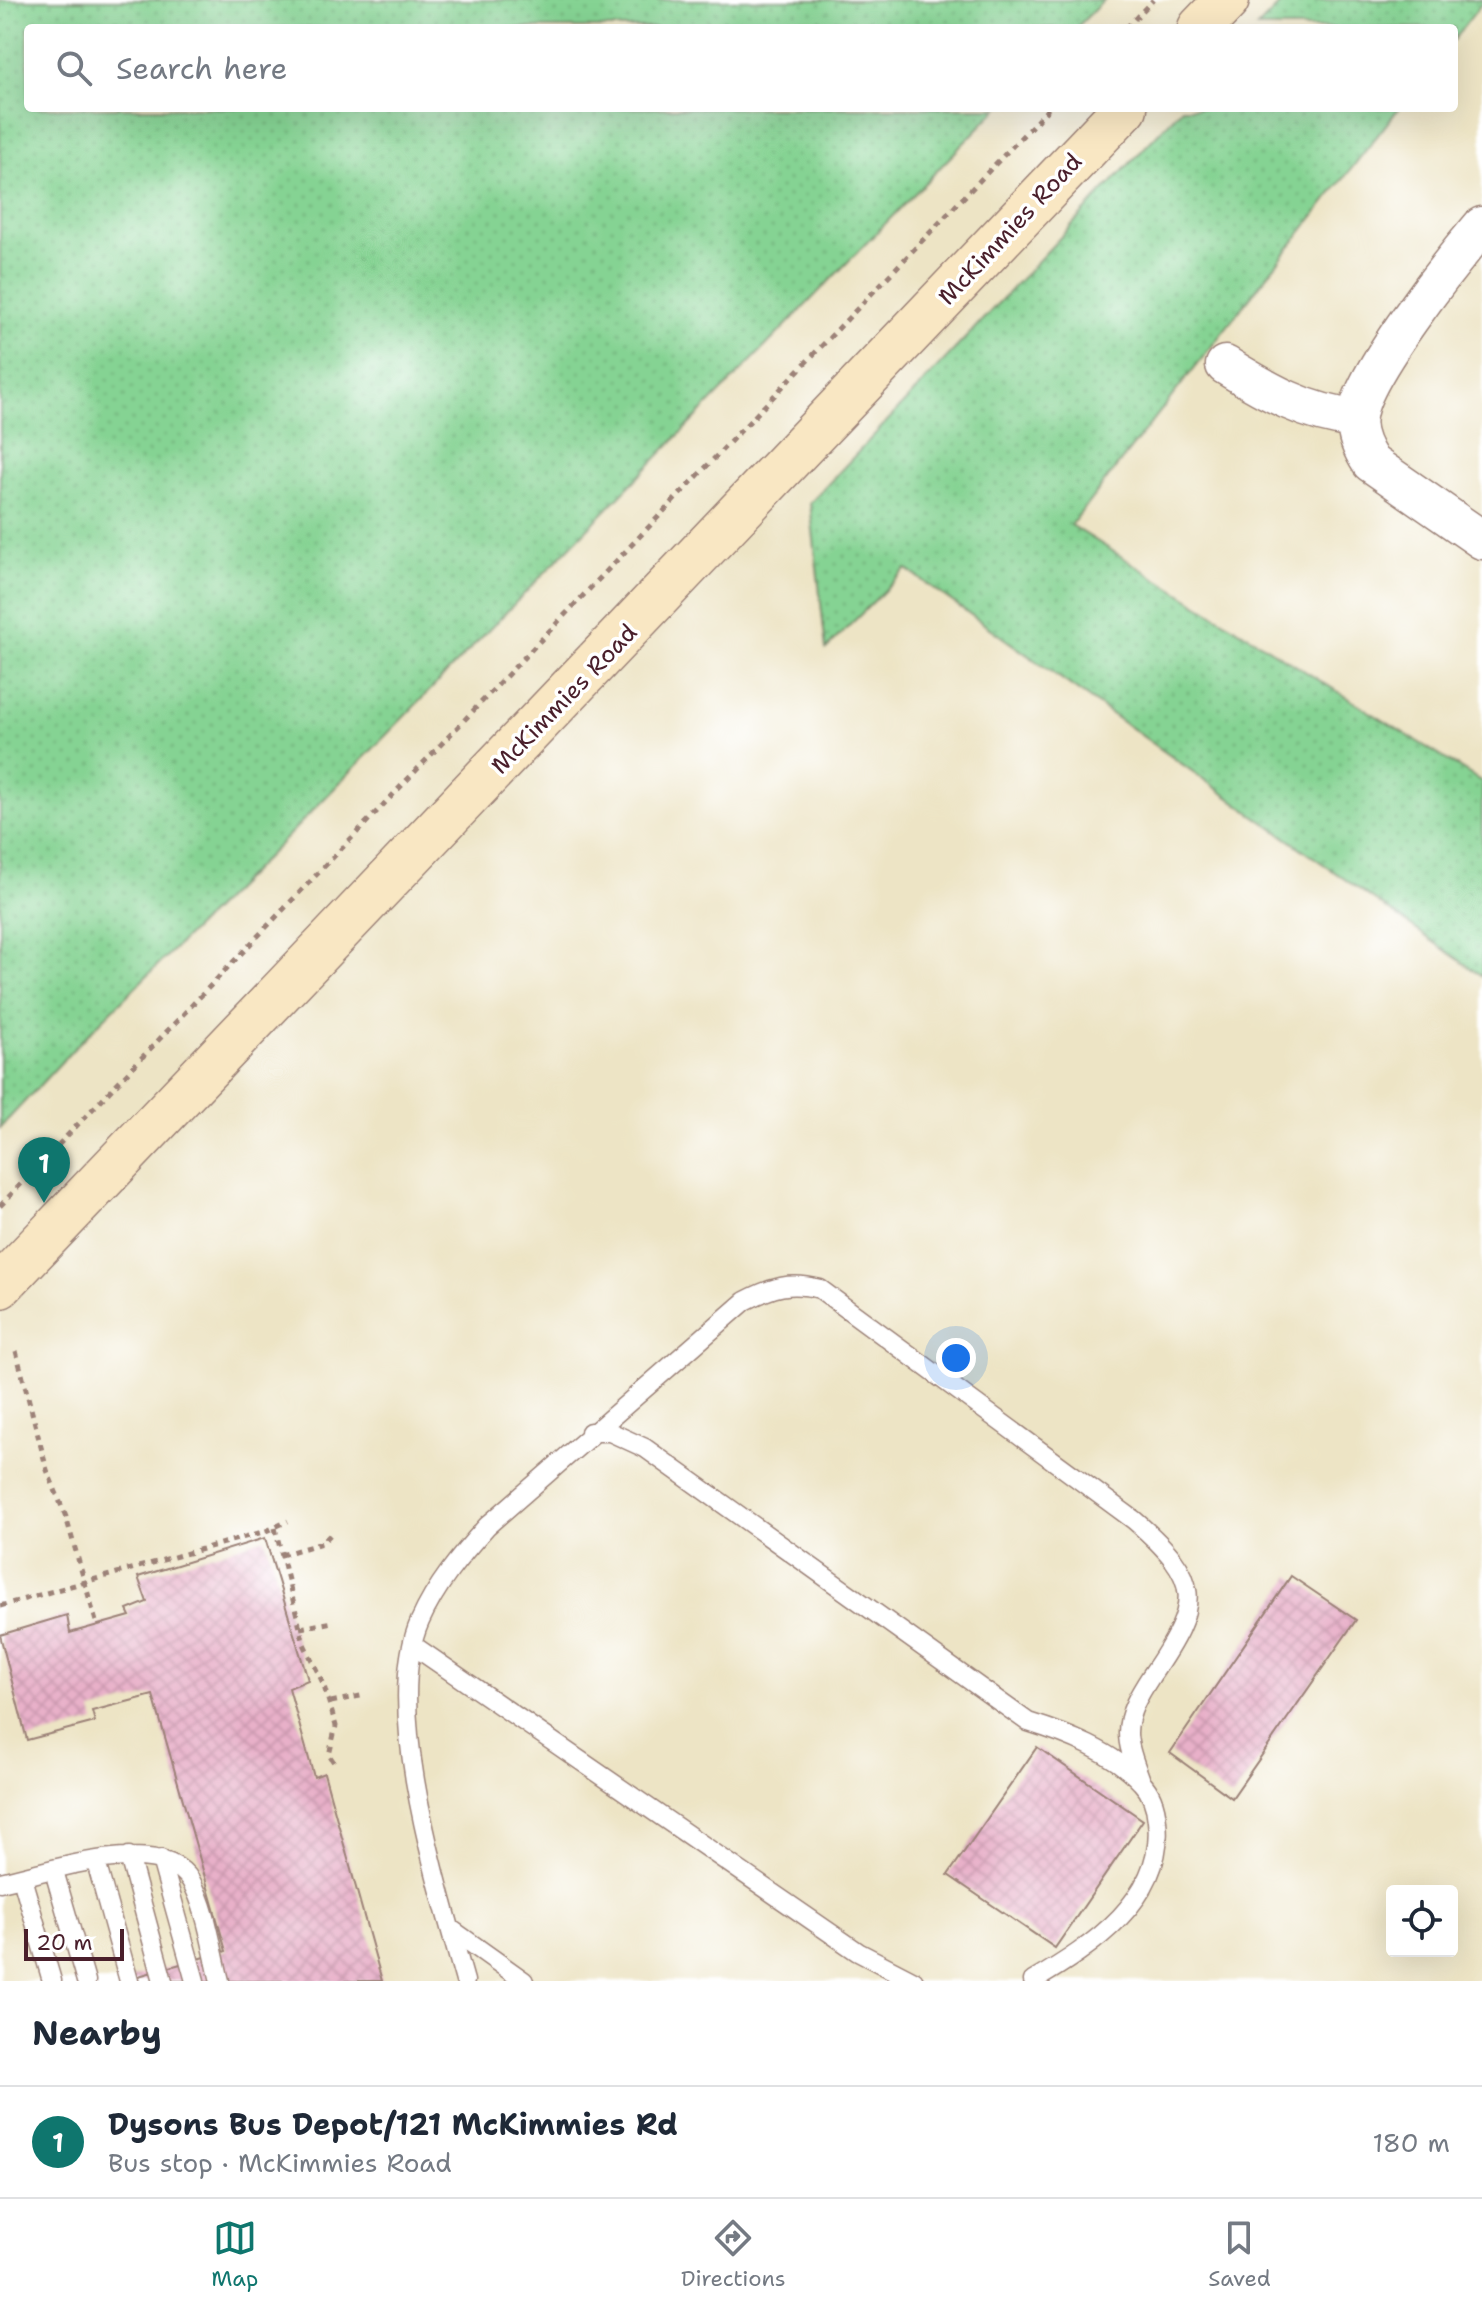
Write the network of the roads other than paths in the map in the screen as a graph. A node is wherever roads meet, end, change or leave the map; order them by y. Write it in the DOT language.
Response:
graph roads {
  1 [pos="1227,0"];
  2 [pos="1204,24"];
  3 [pos="1121,112"];
  4 [pos="1482,226"];
  5 [pos="1225,365"];
  6 [pos="1356,419"];
  7 [pos="1482,540"];
  8 [pos="0,1286"];
  9 [pos="590,1432"];
  10 [pos="414,1646"];
  11 [pos="1141,1781"];
  12 [pos="129,1856"];
  13 [pos="161,1859"];
  14 [pos="96,1862"];
  15 [pos="54,1871"];
  16 [pos="22,1878"];
  17 [pos="0,1882"];
  18 [pos="451,1929"];
  19 [pos="52,1981"];
  20 [pos="86,1981"];
  21 [pos="129,1981"];
  22 [pos="163,1981"];
  23 [pos="195,1981"];
  24 [pos="220,1981"];
  25 [pos="465,1981"];
  26 [pos="524,1981"];
  27 [pos="914,1981"];
  28 [pos="1033,1981"];
  1 -- 2 [label="main road"];
  3 -- 8 [label="main road, McKimmies Road"];
  4 -- 6 [label="street"];
  5 -- 6 [label="street"];
  6 -- 7 [label="street"];
  9 -- 10 [label="lane"];
  9 -- 11 [label="lane"];
  9 -- 11 [label="lane"];
  10 -- 18 [label="lane"];
  10 -- 27 [label="lane"];
  11 -- 28 [label="lane"];
  12 -- 13 [label="lane"];
  12 -- 14 [label="lane"];
  12 -- 22 [label="lane"];
  13 -- 23 [label="lane"];
  13 -- 24 [label="lane"];
  14 -- 15 [label="lane"];
  14 -- 21 [label="lane"];
  15 -- 16 [label="lane"];
  15 -- 20 [label="lane"];
  16 -- 17 [label="lane"];
  16 -- 19 [label="lane"];
  18 -- 25 [label="lane"];
  18 -- 26 [label="lane"];
}
